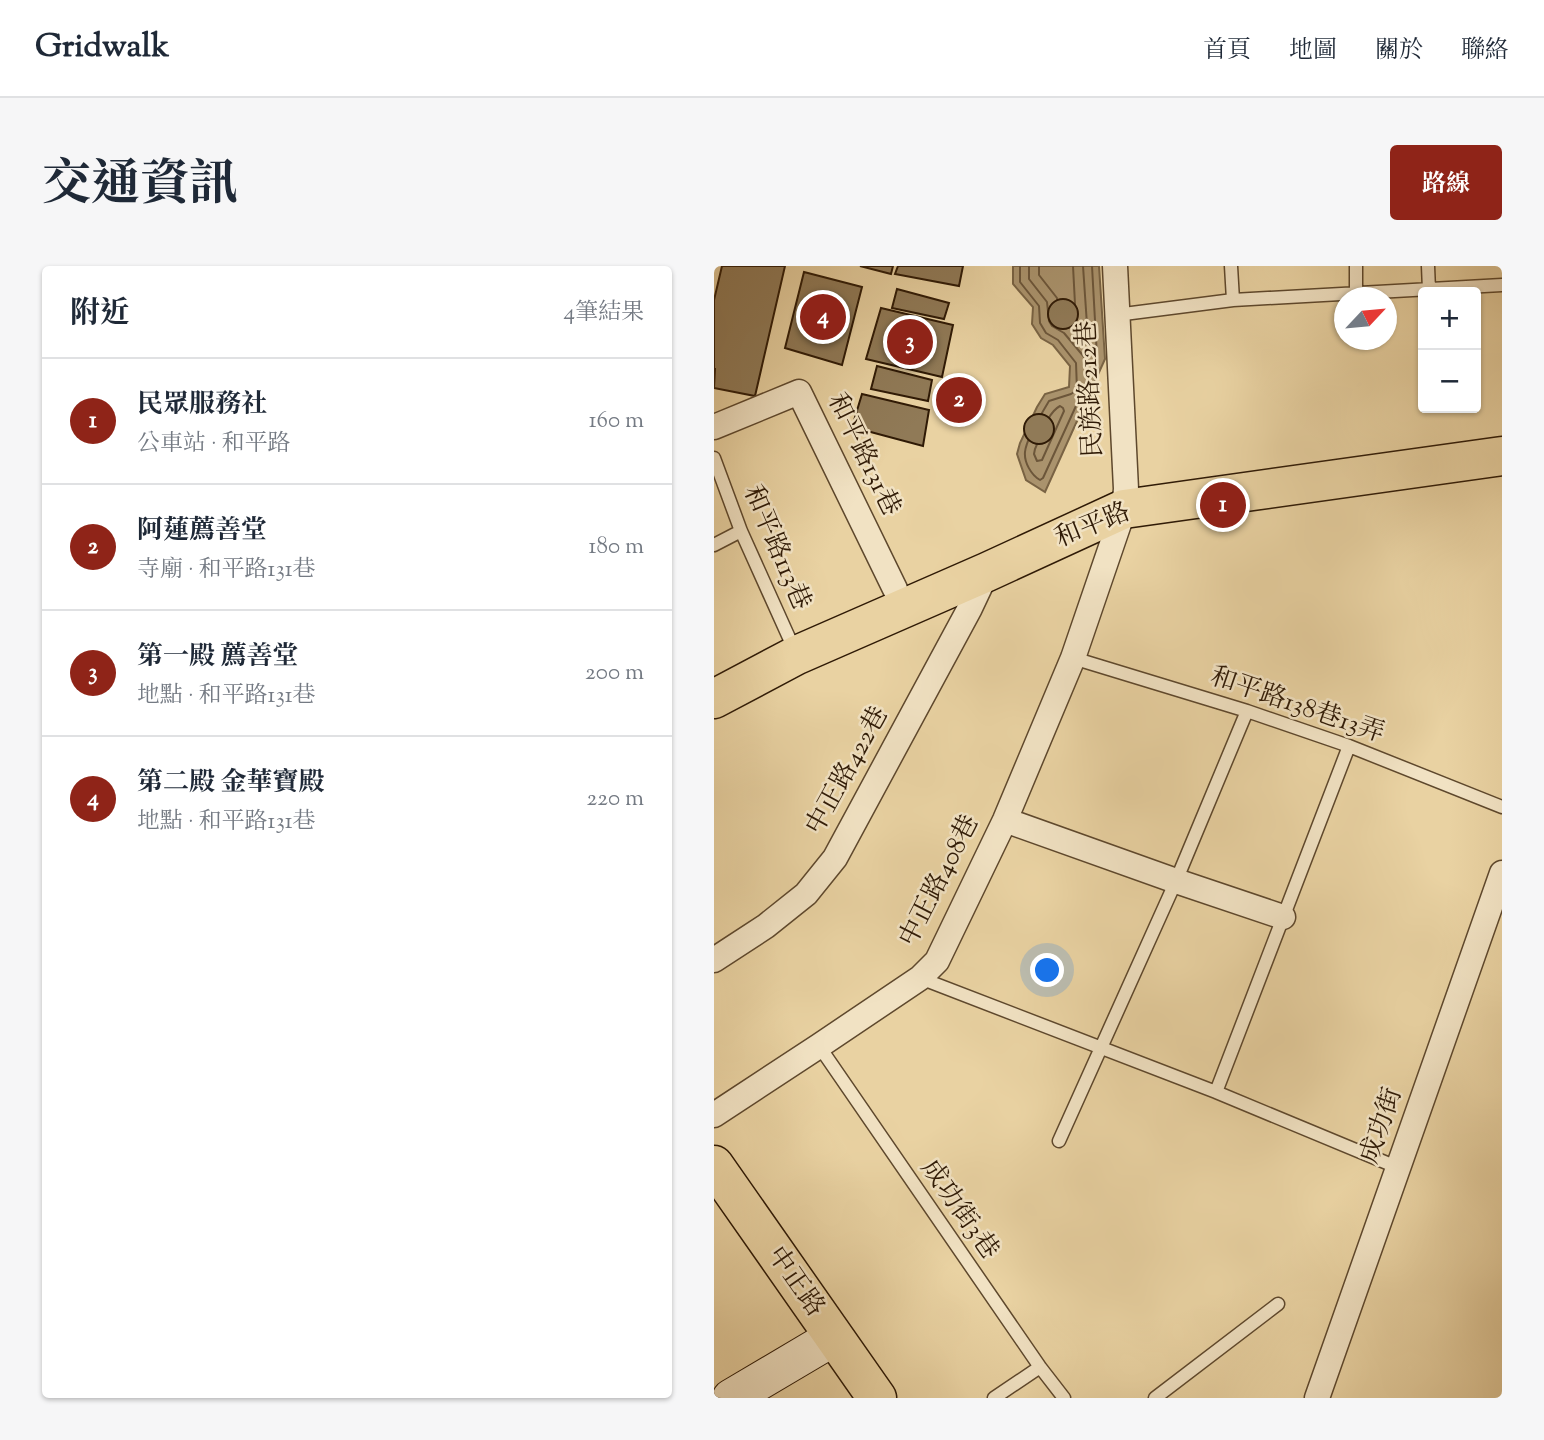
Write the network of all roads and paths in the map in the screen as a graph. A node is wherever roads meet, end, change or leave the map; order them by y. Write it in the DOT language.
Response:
graph roads {
  1 [pos="1115,266"];
  2 [pos="1231,266"];
  3 [pos="1356,266"];
  4 [pos="1428,266"];
  5 [pos="1502,285"];
  6 [pos="1356,287"];
  7 [pos="1429,287"];
  8 [pos="1473,287"];
  9 [pos="1418,290"];
  10 [pos="1397,291"];
  11 [pos="1334,294"];
  12 [pos="1233,300"];
  13 [pos="1116,315"];
  14 [pos="714,426"];
  15 [pos="1502,432"];
  16 [pos="1502,456"];
  17 [pos="714,458"];
  18 [pos="1125,499"];
  19 [pos="741,531"];
  20 [pos="714,545"];
  21 [pos="987,572"];
  22 [pos="895,589"];
  23 [pos="793,645"];
  24 [pos="1073,658"];
  25 [pos="714,675"];
  26 [pos="714,699"];
  27 [pos="1247,711"];
  28 [pos="1349,746"];
  29 [pos="1502,807"];
  30 [pos="1005,820"];
  31 [pos="1502,873"];
  32 [pos="1176,881"];
  33 [pos="1283,917"];
  34 [pos="714,960"];
  35 [pos="920,978"];
  36 [pos="819,1046"];
  37 [pos="1101,1049"];
  38 [pos="1216,1092"];
  39 [pos="714,1115"];
  40 [pos="1059,1141"];
  41 [pos="714,1165"];
  42 [pos="1399,1168"];
  43 [pos="714,1198"];
  44 [pos="1278,1304"];
  45 [pos="825,1343"];
  46 [pos="1040,1367"];
  47 [pos="731,1398"];
  48 [pos="851,1398"];
  49 [pos="877,1398"];
  50 [pos="994,1398"];
  51 [pos="1064,1398"];
  52 [pos="1155,1398"];
  53 [pos="1317,1398"];
  1 -- 13 [label="street, 民族路212巷"];
  2 -- 12 [label="lane"];
  3 -- 6 [label="lane"];
  4 -- 7 [label="lane"];
  5 -- 8 [label="lane"];
  9 -- 10 [label="lane"];
  11 -- 12 [label="lane"];
  12 -- 13 [label="lane"];
  13 -- 18 [label="street, 民族路212巷"];
  14 -- 22 [label="street, 和平路131巷"];
  15 -- 18 [label="main road, 和平路"];
  16 -- 18 [label="main road, 和平路"];
  17 -- 19 [label="lane, 和平路113巷"];
  18 -- 21 [label="main road, 和平路"];
  18 -- 22 [label="main road, 和平路"];
  18 -- 24 [label="street, 中正路408巷"];
  19 -- 20 [label="lane"];
  19 -- 23 [label="lane, 和平路113巷"];
  21 -- 23 [label="main road, 和平路"];
  21 -- 34 [label="street, 中正路422巷"];
  22 -- 23 [label="main road, 和平路"];
  23 -- 25 [label="main road, 和平路"];
  23 -- 26 [label="main road, 和平路"];
  24 -- 27 [label="lane, 和平路138巷13弄"];
  24 -- 30 [label="street, 中正路408巷"];
  27 -- 28 [label="lane, 和平路138巷13弄"];
  27 -- 32 [label="lane"];
  28 -- 29 [label="lane, 和平路138巷13弄"];
  28 -- 33 [label="lane"];
  30 -- 32 [label="street"];
  30 -- 35 [label="street, 中正路408巷"];
  31 -- 42 [label="street, 成功街"];
  32 -- 33 [label="street"];
  32 -- 37 [label="lane"];
  33 -- 38 [label="lane"];
  35 -- 36 [label="street, 中正路408巷"];
  35 -- 37 [label="lane"];
  36 -- 39 [label="street, 中正路408巷"];
  36 -- 46 [label="lane, 成功街3巷"];
  37 -- 38 [label="lane"];
  37 -- 40 [label="lane"];
  38 -- 42 [label="lane"];
  41 -- 45 [label="main road, 中正路"];
  42 -- 53 [label="street, 成功街"];
  43 -- 45 [label="main road, 中正路"];
  44 -- 52 [label="lane"];
  45 -- 47 [label="street"];
  45 -- 48 [label="main road, 中正路"];
  45 -- 49 [label="main road, 中正路"];
  46 -- 50 [label="lane"];
  46 -- 51 [label="lane, 成功街3巷"];
}
